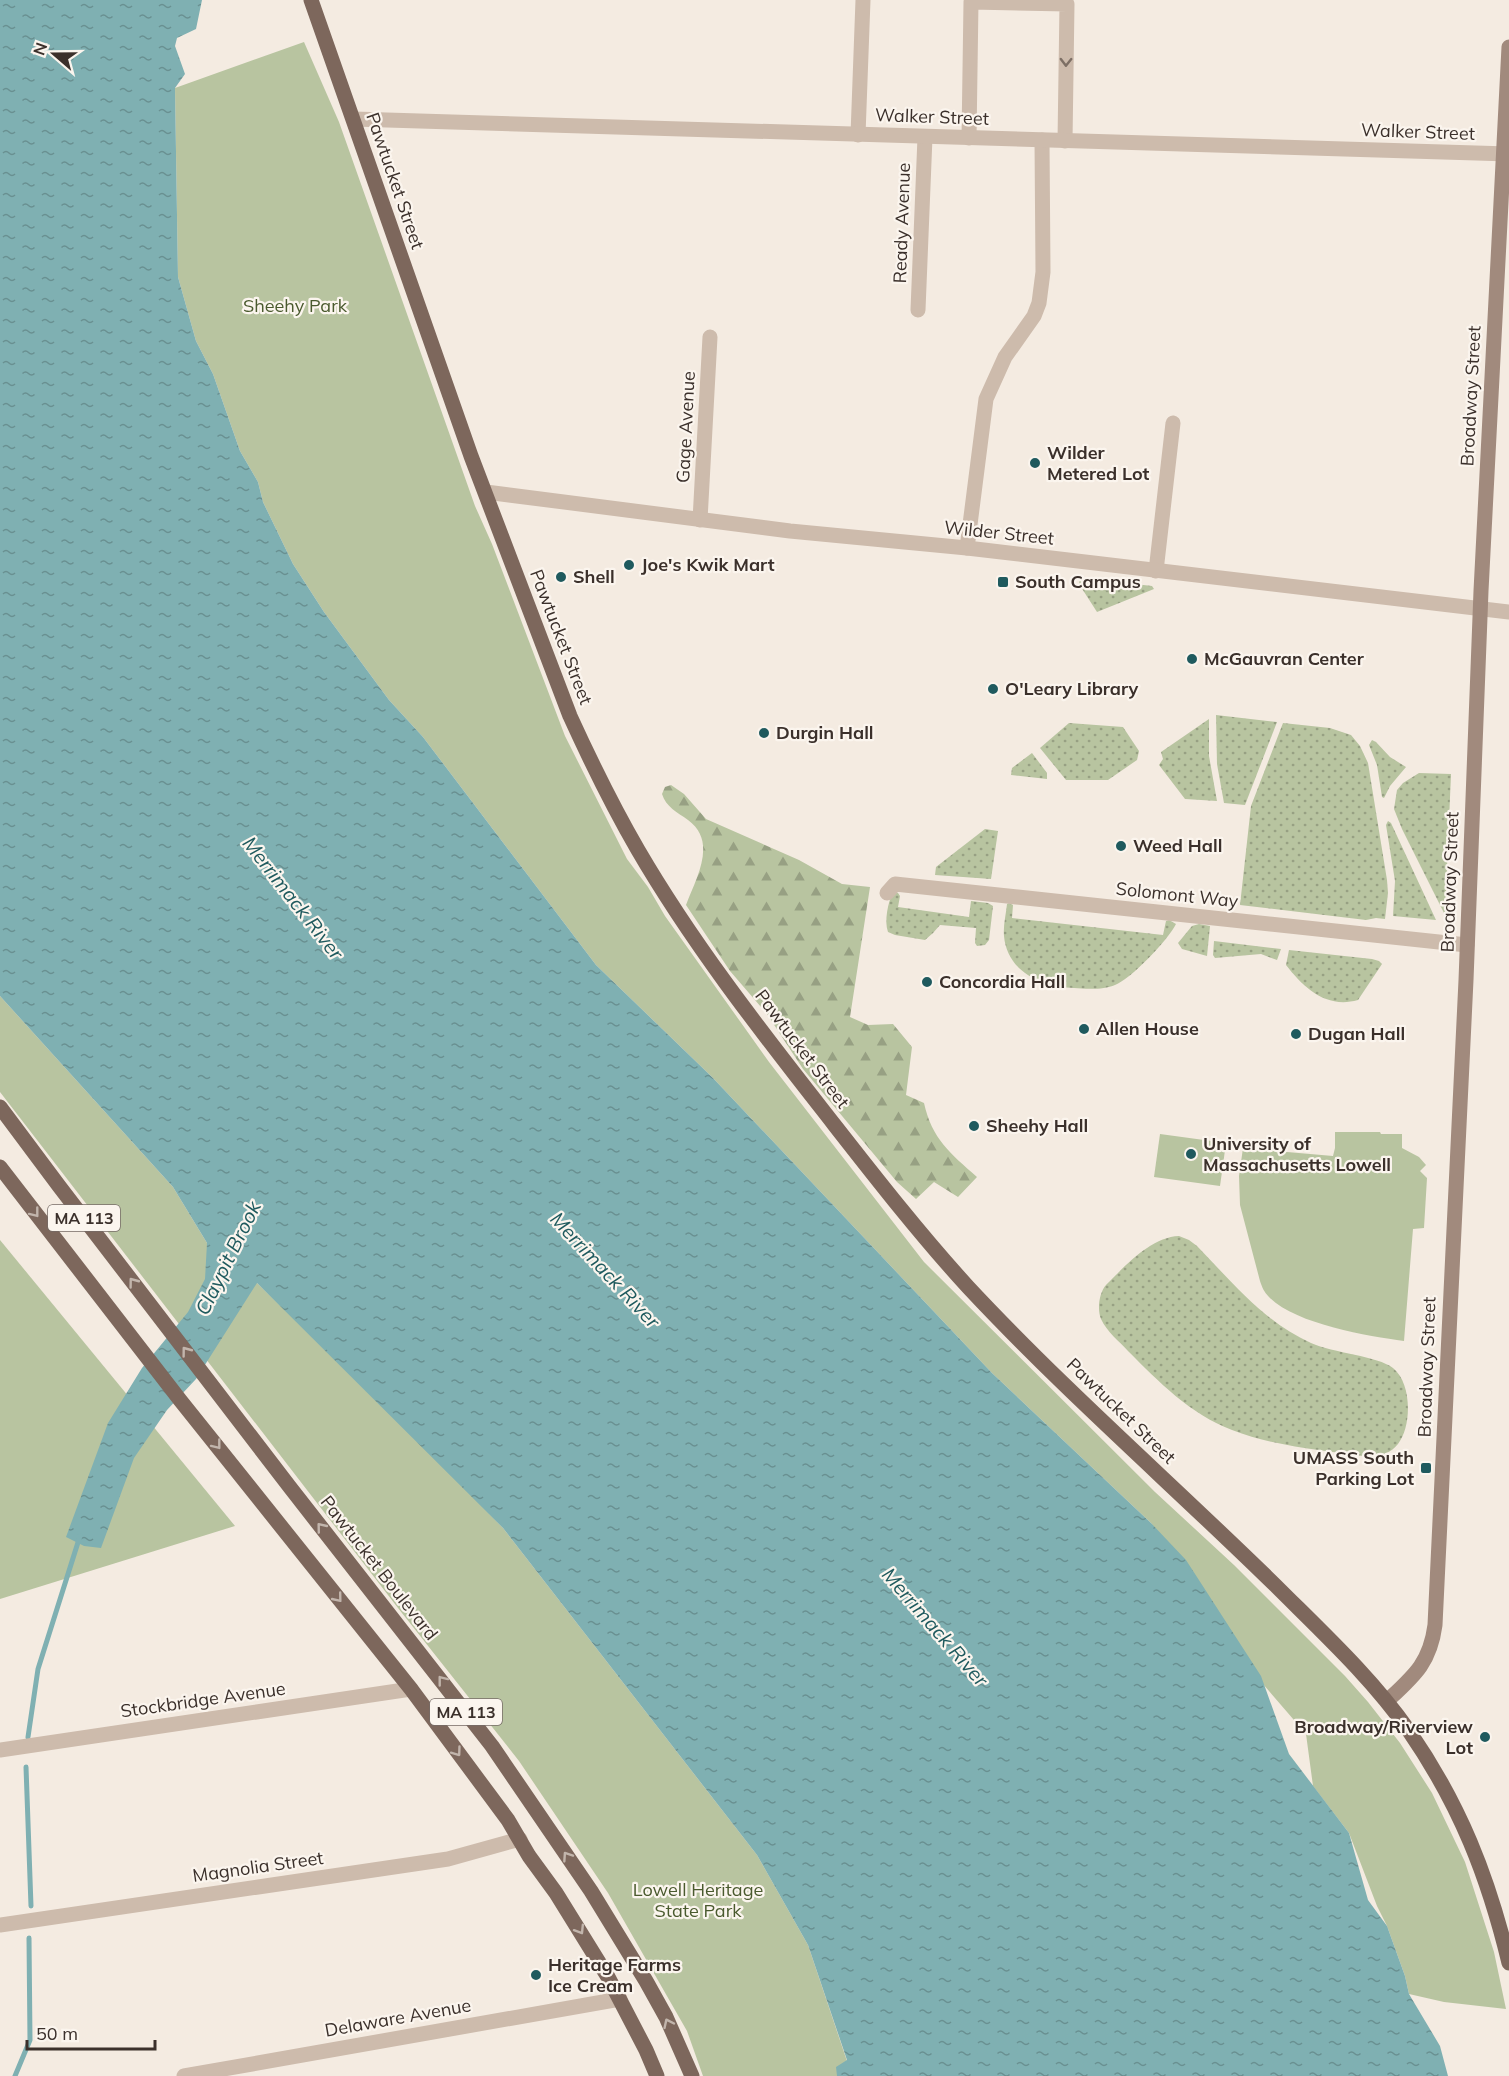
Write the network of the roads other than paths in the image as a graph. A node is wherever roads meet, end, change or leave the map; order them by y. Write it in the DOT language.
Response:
graph roads {
  1 [pos="311,0"];
  2 [pos="863,0"];
  3 [pos="1509,47"];
  4 [pos="354,119"];
  5 [pos="858,135"];
  6 [pos="925,137"];
  7 [pos="969,138"];
  8 [pos="1042,140"];
  9 [pos="1065,141"];
  10 [pos="1507,154"];
  11 [pos="918,310"];
  12 [pos="710,337"];
  13 [pos="1173,423"];
  14 [pos="486,492"];
  15 [pos="700,520"];
  16 [pos="967,548"];
  17 [pos="1156,571"];
  18 [pos="1480,608"];
  19 [pos="1509,612"];
  20 [pos="887,892"];
  21 [pos="1467,945"];
  22 [pos="0,1107"];
  23 [pos="0,1167"];
  24 [pos="411,1689"];
  25 [pos="1387,1701"];
  26 [pos="0,1750"];
  27 [pos="520,1839"];
  28 [pos="0,1926"];
  29 [pos="1509,1963"];
  30 [pos="620,1999"];
  31 [pos="184,2076"];
  32 [pos="657,2076"];
  33 [pos="692,2076"];
  1 -- 4 [label="main road, Pawtucket Street"];
  2 -- 5 [label="street"];
  3 -- 10 [label="main road, Broadway Street"];
  4 -- 5 [label="street, Walker Street"];
  4 -- 14 [label="main road, Pawtucket Street"];
  5 -- 6 [label="street, Walker Street"];
  6 -- 7 [label="street, Walker Street"];
  6 -- 11 [label="street, Ready Avenue"];
  7 -- 8 [label="street, Walker Street"];
  7 -- 9 [label="street, one-way"];
  8 -- 9 [label="street, Walker Street"];
  8 -- 16 [label="street"];
  9 -- 10 [label="street, Walker Street"];
  10 -- 18 [label="main road, Broadway Street"];
  12 -- 15 [label="street, Gage Avenue"];
  13 -- 17 [label="street"];
  14 -- 15 [label="street, Wilder Street"];
  14 -- 25 [label="main road, Pawtucket Street"];
  15 -- 16 [label="street, Wilder Street"];
  16 -- 17 [label="street, Wilder Street"];
  17 -- 18 [label="street, Wilder Street"];
  18 -- 19 [label="street, Wilder Street"];
  18 -- 21 [label="main road, Broadway Street"];
  20 -- 21 [label="street, Solomont Way"];
  21 -- 25 [label="main road, Broadway Street"];
  33 -- 22 [label="main road, Pawtucket Boulevard / MA 113, one-way"];
  23 -- 24 [label="main road, MA 113, one-way"];
  24 -- 26 [label="street, Stockbridge Avenue"];
  24 -- 27 [label="main road, MA 113, one-way"];
  25 -- 29 [label="main road, Pawtucket Street"];
  27 -- 28 [label="street, Magnolia Street"];
  27 -- 30 [label="main road, MA 113, one-way"];
  30 -- 31 [label="street, Delaware Avenue"];
  30 -- 32 [label="main road, MA 113"];
}
